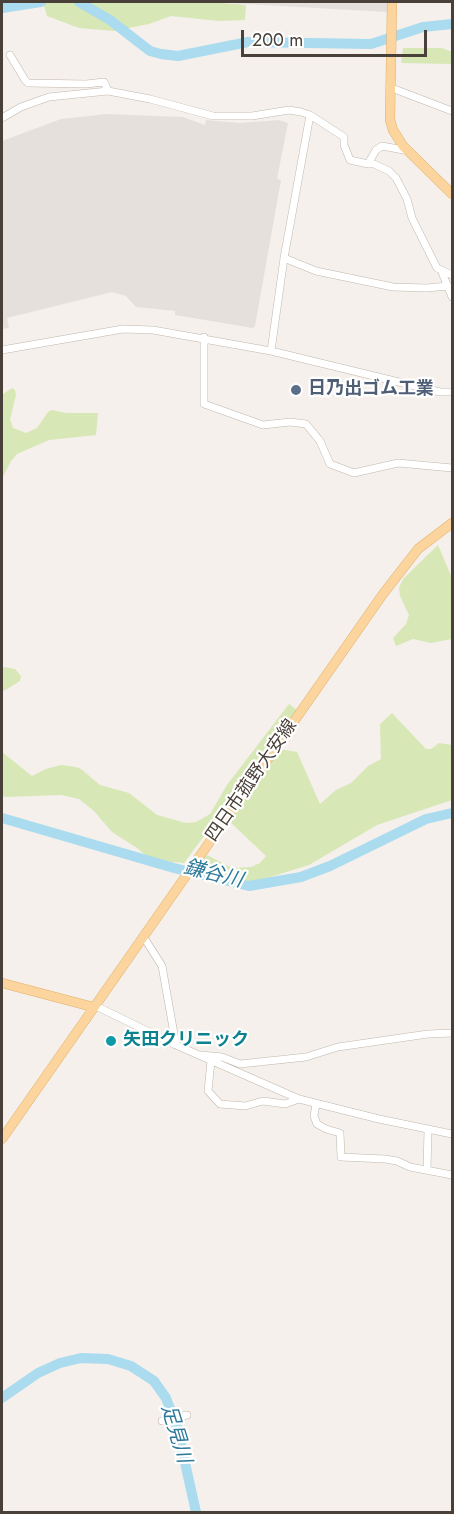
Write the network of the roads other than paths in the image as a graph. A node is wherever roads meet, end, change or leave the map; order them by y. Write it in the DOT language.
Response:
graph roads {
  1 [pos="392,2"];
  2 [pos="10,55"];
  3 [pos="389,87"];
  4 [pos="108,91"];
  5 [pos="453,111"];
  6 [pos="310,116"];
  7 [pos="2,117"];
  8 [pos="409,152"];
  9 [pos="368,164"];
  10 [pos="453,194"];
  11 [pos="284,258"];
  12 [pos="441,270"];
  13 [pos="453,275"];
  14 [pos="448,286"];
  15 [pos="453,297"];
  16 [pos="204,337"];
  17 [pos="2,350"];
  18 [pos="271,351"];
  19 [pos="453,392"];
  20 [pos="453,468"];
  21 [pos="453,524"];
  22 [pos="145,932"];
  23 [pos="2,983"];
  24 [pos="93,1006"];
  25 [pos="453,1033"];
  26 [pos="176,1045"];
  27 [pos="197,1055"];
  28 [pos="211,1061"];
  29 [pos="299,1099"];
  30 [pos="316,1104"];
  31 [pos="428,1129"];
  32 [pos="453,1134"];
  33 [pos="2,1139"];
  34 [pos="427,1170"];
  35 [pos="453,1175"];
  36 [pos="186,1416"];
  37 [pos="164,1420"];
  1 -- 3 [label="main road"];
  2 -- 4 [label="street"];
  3 -- 5 [label="street"];
  3 -- 8 [label="main road"];
  4 -- 6 [label="street"];
  4 -- 7 [label="street"];
  6 -- 9 [label="street"];
  6 -- 11 [label="street"];
  8 -- 9 [label="street"];
  8 -- 10 [label="main road"];
  9 -- 12 [label="street"];
  11 -- 14 [label="street"];
  11 -- 18 [label="street"];
  12 -- 13 [label="street"];
  12 -- 14 [label="street"];
  14 -- 15 [label="street"];
  16 -- 17 [label="street"];
  16 -- 18 [label="street"];
  16 -- 20 [label="street"];
  18 -- 19 [label="street"];
  21 -- 22 [label="main road, 四日市菰野大安線"];
  22 -- 24 [label="main road, 四日市菰野大安線"];
  22 -- 26 [label="street"];
  23 -- 24 [label="main road"];
  24 -- 26 [label="street"];
  24 -- 33 [label="main road, 四日市菰野大安線"];
  25 -- 27 [label="street"];
  26 -- 27 [label="street"];
  27 -- 28 [label="street"];
  28 -- 29 [label="street"];
  28 -- 29 [label="street"];
  29 -- 30 [label="street"];
  30 -- 31 [label="street"];
  30 -- 34 [label="street"];
  31 -- 32 [label="street"];
  31 -- 34 [label="street"];
  34 -- 35 [label="street"];
  36 -- 37 [label="street"];
}
